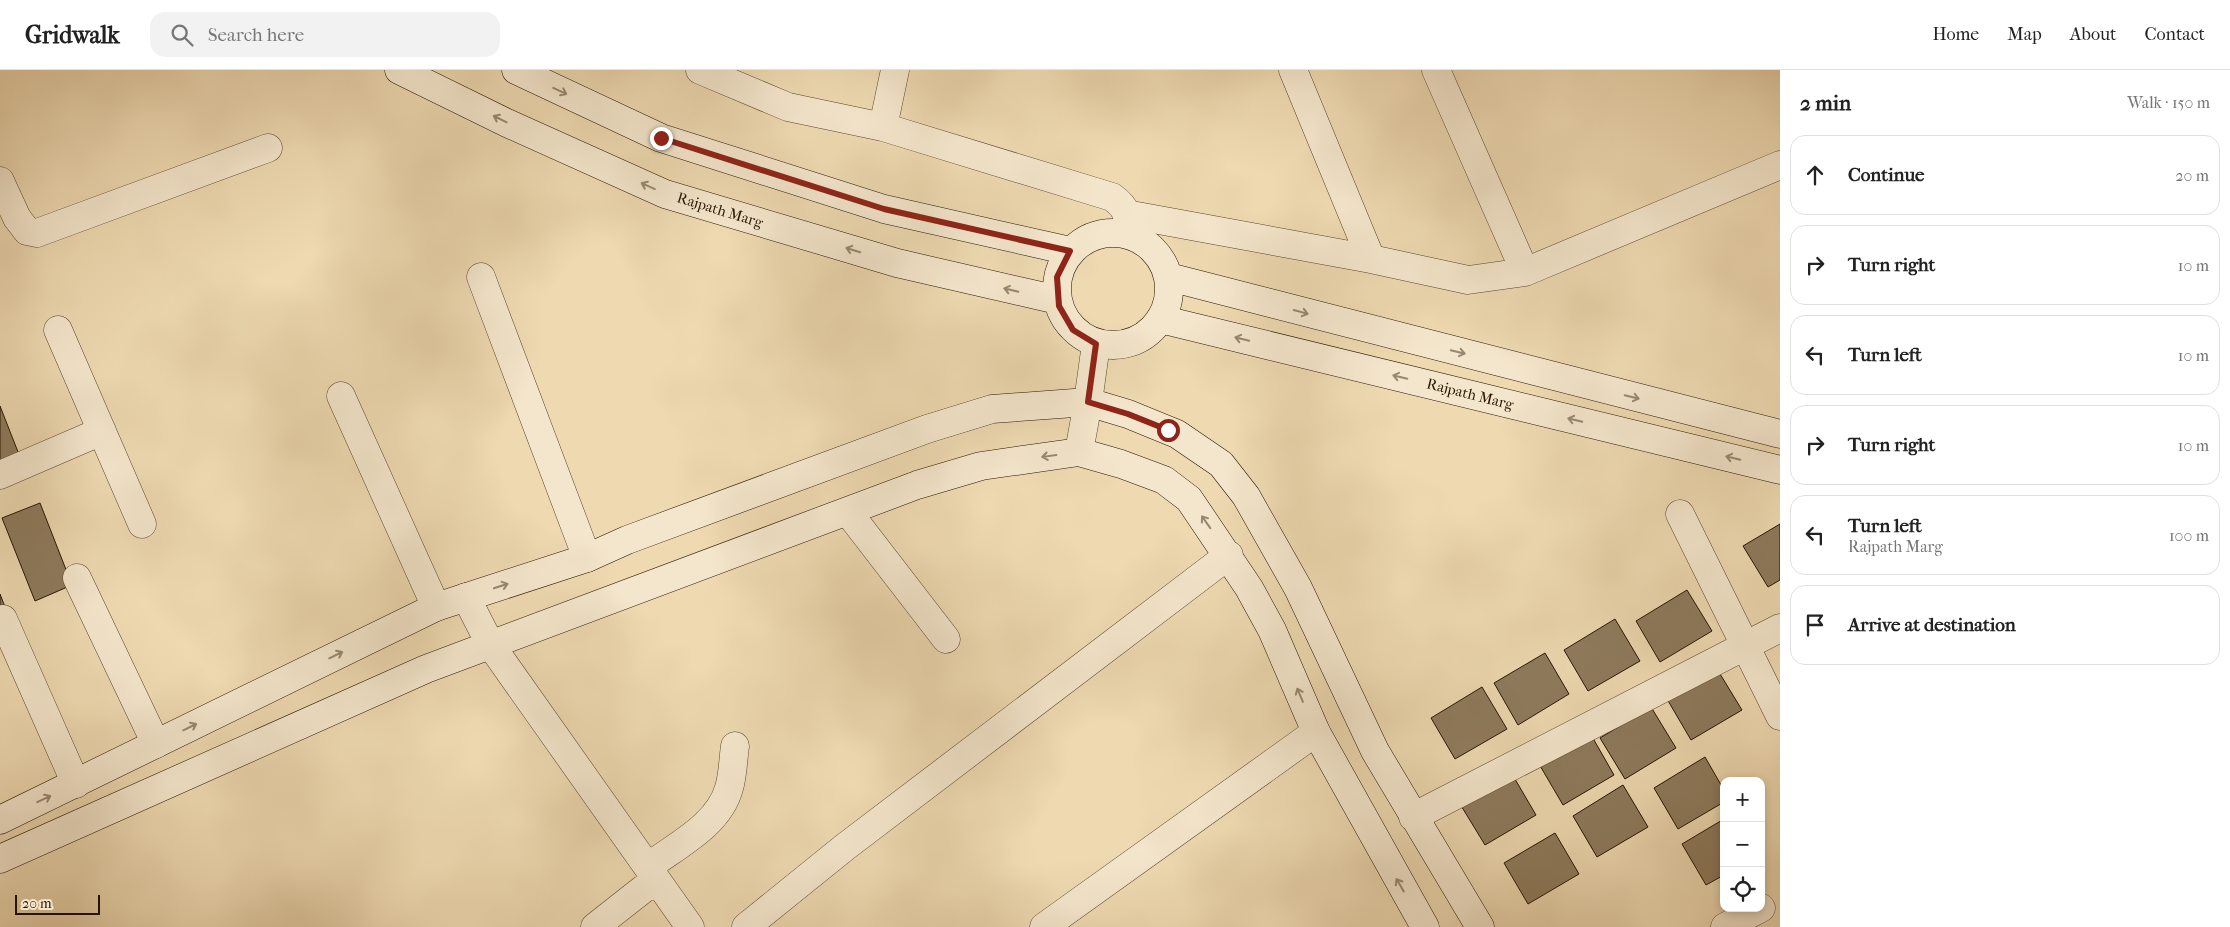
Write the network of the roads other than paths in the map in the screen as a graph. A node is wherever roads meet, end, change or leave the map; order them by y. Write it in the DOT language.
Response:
graph roads {
  1 [pos="399,70"];
  2 [pos="516,70"];
  3 [pos="895,70"];
  4 [pos="1293,70"];
  5 [pos="1436,70"];
  6 [pos="708,72"];
  7 [pos="882,127"];
  8 [pos="268,148"];
  9 [pos="1780,165"];
  10 [pos="0,181"];
  11 [pos="1126,223"];
  12 [pos="1070,251"];
  13 [pos="1370,259"];
  14 [pos="1525,272"];
  15 [pos="481,277"];
  16 [pos="1169,277"];
  17 [pos="1058,300"];
  18 [pos="1160,319"];
  19 [pos="58,330"];
  20 [pos="1096,344"];
  21 [pos="340,396"];
  22 [pos="1088,402"];
  23 [pos="102,431"];
  24 [pos="1780,434"];
  25 [pos="1078,452"];
  26 [pos="1780,470"];
  27 [pos="0,475"];
  28 [pos="848,512"];
  29 [pos="1680,514"];
  30 [pos="142,524"];
  31 [pos="1229,555"];
  32 [pos="587,558"];
  33 [pos="77,578"];
  34 [pos="466,598"];
  35 [pos="436,607"];
  36 [pos="3,619"];
  37 [pos="1780,628"];
  38 [pos="946,639"];
  39 [pos="490,644"];
  40 [pos="1746,645"];
  41 [pos="1780,716"];
  42 [pos="1316,732"];
  43 [pos="156,744"];
  44 [pos="735,746"];
  45 [pos="76,784"];
  46 [pos="1414,817"];
  47 [pos="0,820"];
  48 [pos="0,859"];
  49 [pos="652,873"];
  50 [pos="1780,898"];
  51 [pos="1765,906"];
  52 [pos="1753,912"];
  53 [pos="595,927"];
  54 [pos="690,927"];
  55 [pos="746,927"];
  56 [pos="1044,927"];
  57 [pos="1425,927"];
  58 [pos="1480,927"];
  59 [pos="1725,927"];
  17 -- 1 [label="street, Rajpath Marg, one-way"];
  2 -- 12 [label="street, one-way"];
  3 -- 7 [label="street"];
  4 -- 13 [label="street"];
  5 -- 14 [label="street"];
  6 -- 7 [label="street"];
  7 -- 11 [label="street"];
  8 -- 10 [label="street"];
  9 -- 14 [label="street"];
  11 -- 12 [label="street"];
  11 -- 13 [label="street"];
  11 -- 16 [label="street"];
  12 -- 17 [label="street"];
  13 -- 14 [label="street"];
  15 -- 32 [label="street"];
  16 -- 18 [label="street"];
  16 -- 24 [label="street, one-way"];
  17 -- 20 [label="street"];
  18 -- 20 [label="street"];
  26 -- 18 [label="street, Rajpath Marg, one-way"];
  19 -- 23 [label="street"];
  20 -- 22 [label="street"];
  21 -- 35 [label="street"];
  22 -- 25 [label="street"];
  22 -- 32 [label="street"];
  22 -- 46 [label="street"];
  23 -- 27 [label="street"];
  23 -- 30 [label="street"];
  25 -- 28 [label="street, one-way"];
  31 -- 25 [label="street, one-way"];
  28 -- 38 [label="street"];
  28 -- 39 [label="street"];
  29 -- 40 [label="street"];
  42 -- 31 [label="street, one-way"];
  31 -- 55 [label="street"];
  34 -- 32 [label="street, one-way"];
  33 -- 43 [label="street"];
  34 -- 35 [label="street"];
  34 -- 39 [label="street"];
  43 -- 35 [label="street, one-way"];
  36 -- 45 [label="street"];
  37 -- 40 [label="street"];
  39 -- 48 [label="street"];
  39 -- 49 [label="street"];
  40 -- 41 [label="street"];
  40 -- 46 [label="street"];
  42 -- 56 [label="street"];
  57 -- 42 [label="street, one-way"];
  43 -- 45 [label="street"];
  44 -- 49 [label="street"];
  47 -- 45 [label="street, one-way"];
  46 -- 58 [label="street"];
  49 -- 53 [label="street"];
  49 -- 54 [label="street"];
  50 -- 51 [label="street"];
  52 -- 59 [label="street"];
}
